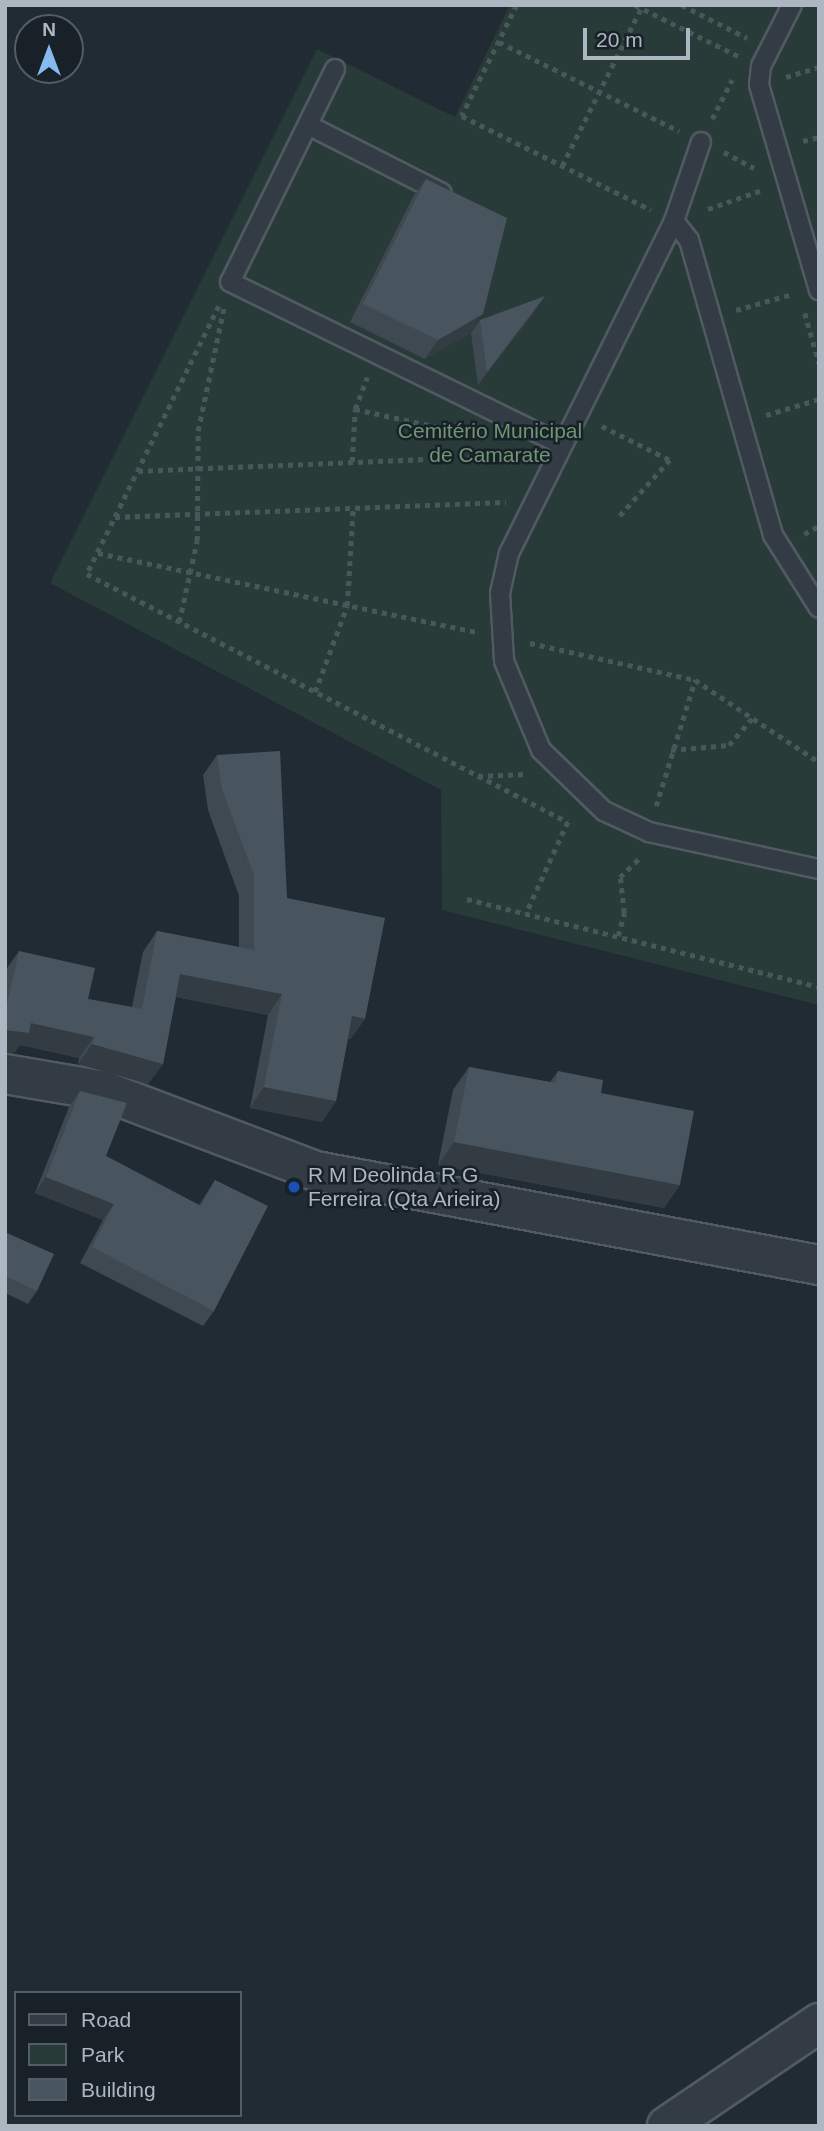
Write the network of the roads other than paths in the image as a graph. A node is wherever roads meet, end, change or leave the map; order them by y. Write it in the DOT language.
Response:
graph roads {
  1 [pos="792,5"];
  2 [pos="335,69"];
  3 [pos="308,125"];
  4 [pos="701,142"];
  5 [pos="462,203"];
  6 [pos="674,221"];
  7 [pos="819,290"];
  8 [pos="558,449"];
  9 [pos="819,608"];
  10 [pos="819,869"];
  11 [pos="5,1074"];
  12 [pos="819,1265"];
  13 [pos="819,2023"];
  14 [pos="667,2126"];
  1 -- 7 [label="lane"];
  2 -- 3 [label="lane"];
  3 -- 5 [label="lane"];
  3 -- 8 [label="lane"];
  4 -- 6 [label="lane"];
  6 -- 8 [label="lane"];
  6 -- 9 [label="lane"];
  8 -- 10 [label="lane"];
  11 -- 12 [label="street"];
  13 -- 14 [label="street"];
}
